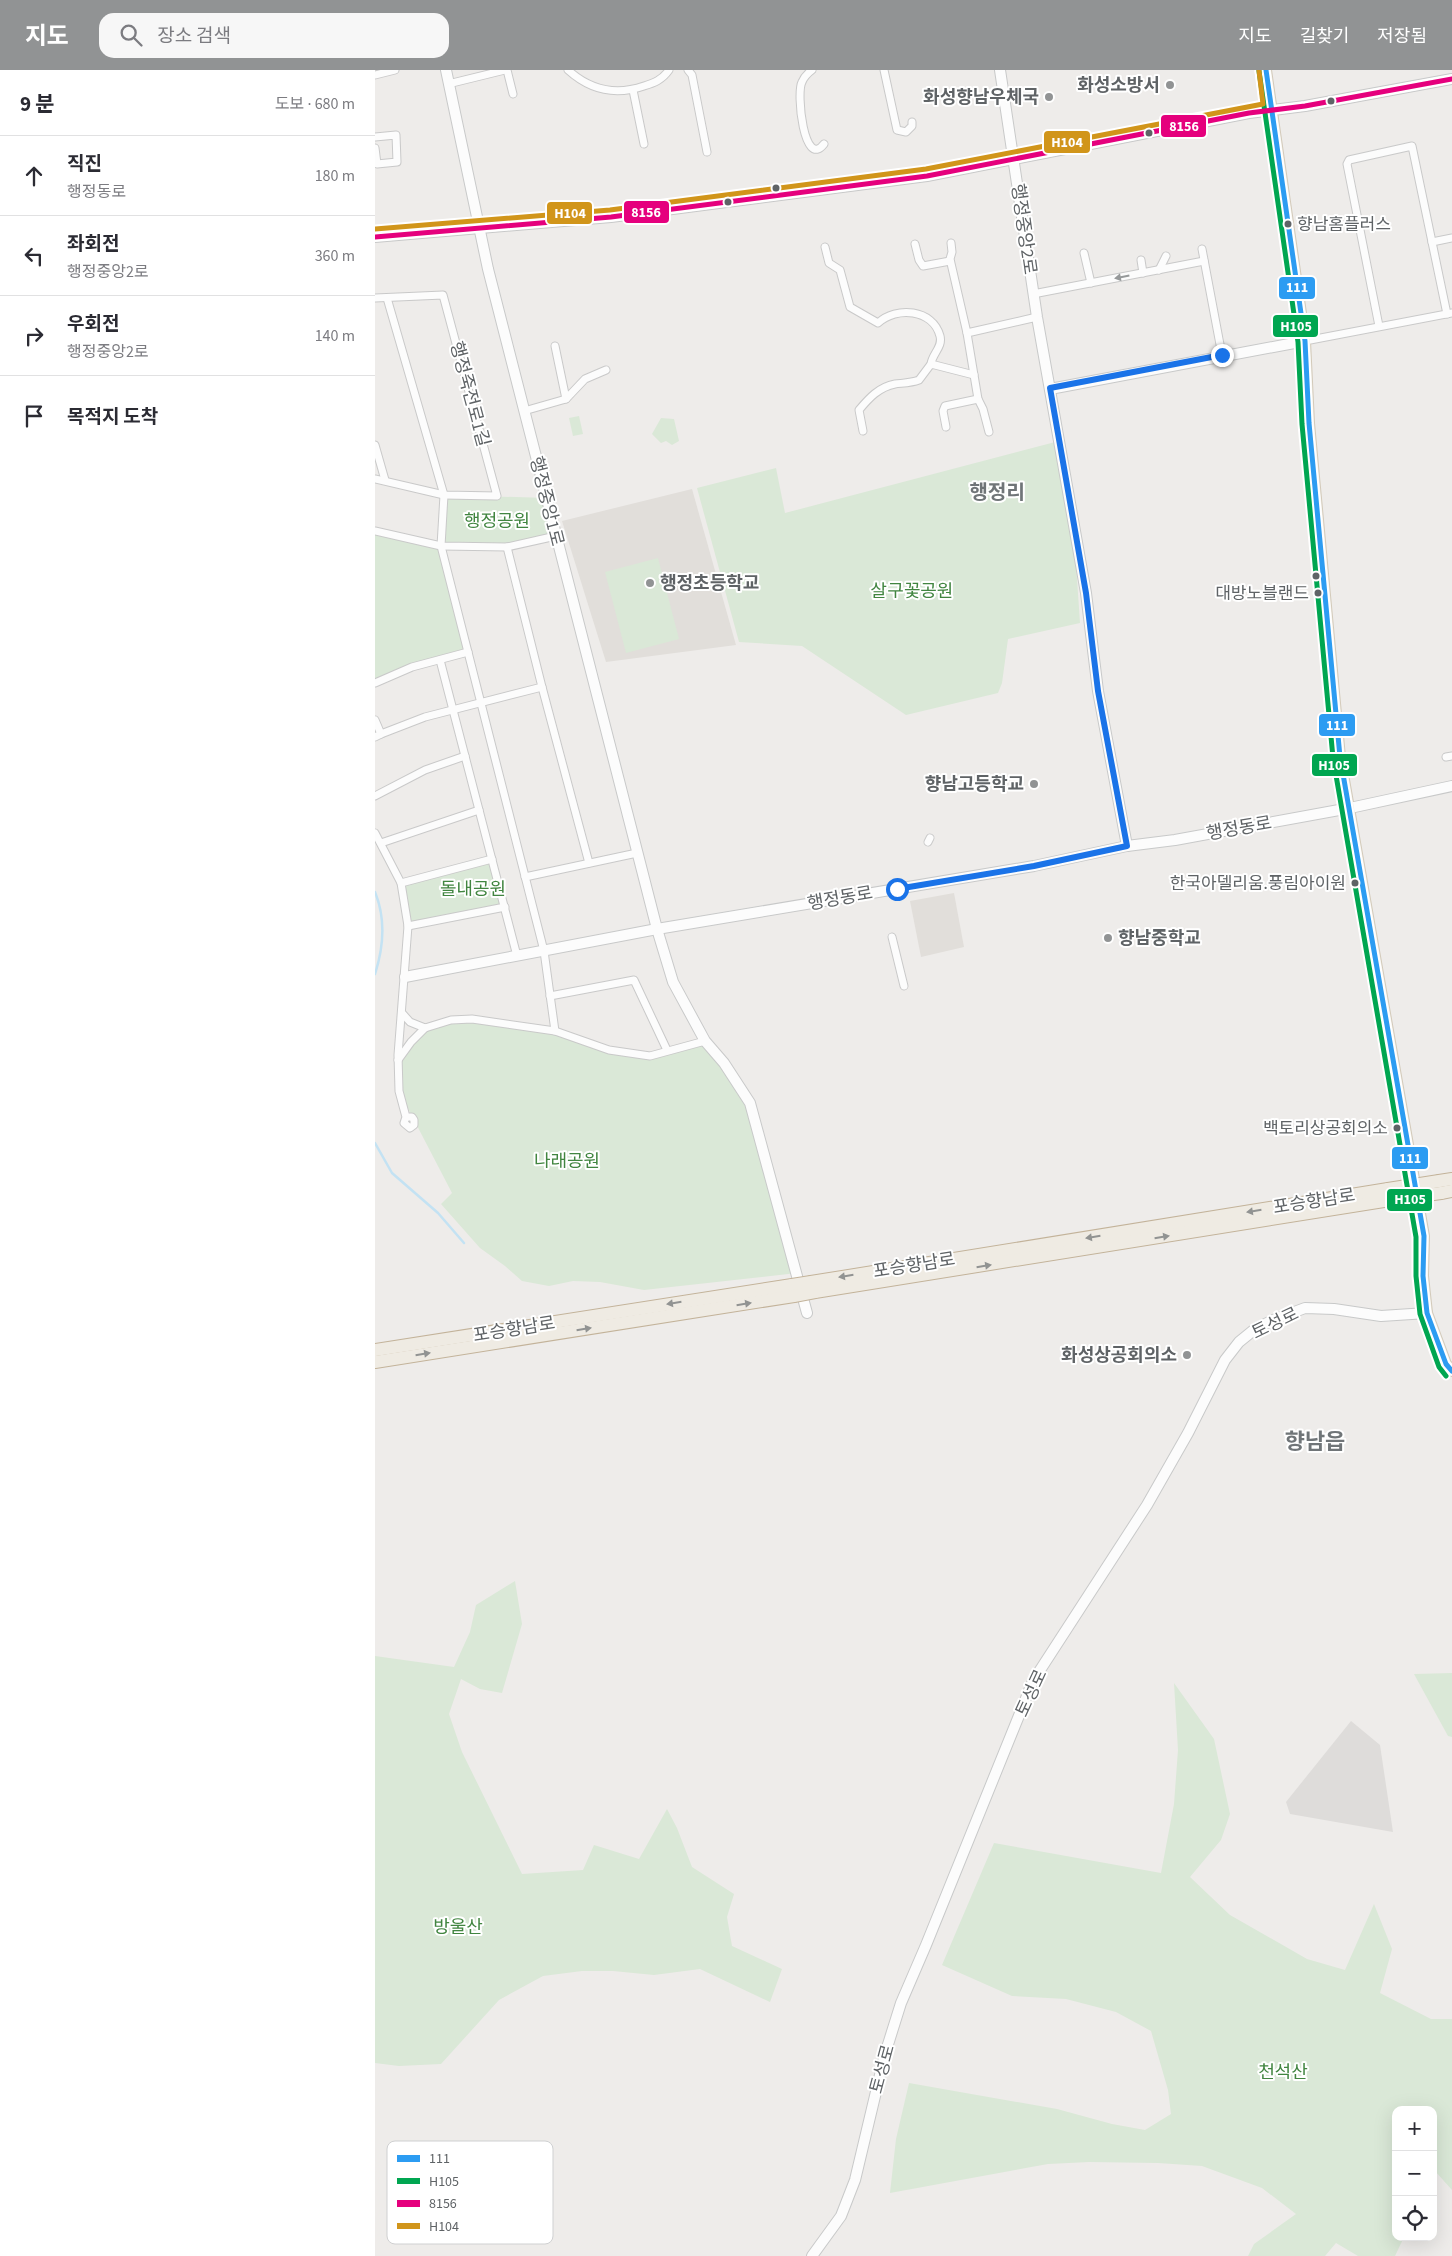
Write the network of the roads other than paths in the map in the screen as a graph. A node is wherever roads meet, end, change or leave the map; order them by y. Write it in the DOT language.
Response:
graph roads {
  1 [pos="395,70"];
  2 [pos="446,70"];
  3 [pos="506,70"];
  4 [pos="568,70"];
  5 [pos="669,70"];
  6 [pos="688,70"];
  7 [pos="812,70"];
  8 [pos="884,70"];
  9 [pos="1000,70"];
  10 [pos="1266,70"];
  11 [pos="375,74"];
  12 [pos="1452,79"];
  13 [pos="448,84"];
  14 [pos="633,90"];
  15 [pos="513,94"];
  16 [pos="1271,110"];
  17 [pos="912,122"];
  18 [pos="375,137"];
  19 [pos="644,144"];
  20 [pos="824,144"];
  21 [pos="375,148"];
  22 [pos="707,152"];
  23 [pos="1014,160"];
  24 [pos="479,230"];
  25 [pos="375,237"];
  26 [pos="1452,238"];
  27 [pos="1432,242"];
  28 [pos="951,243"];
  29 [pos="915,244"];
  30 [pos="825,247"];
  31 [pos="1202,249"];
  32 [pos="1084,253"];
  33 [pos="1166,256"];
  34 [pos="1141,260"];
  35 [pos="950,261"];
  36 [pos="1204,261"];
  37 [pos="1159,270"];
  38 [pos="1143,273"];
  39 [pos="1086,282"];
  40 [pos="1033,294"];
  41 [pos="375,298"];
  42 [pos="387,298"];
  43 [pos="1450,314"];
  44 [pos="1037,317"];
  45 [pos="1379,326"];
  46 [pos="967,333"];
  47 [pos="1305,341"];
  48 [pos="555,346"];
  49 [pos="1222,355"];
  50 [pos="931,364"];
  51 [pos="606,370"];
  52 [pos="974,375"];
  53 [pos="1050,388"];
  54 [pos="567,399"];
  55 [pos="978,399"];
  56 [pos="524,411"];
  57 [pos="946,427"];
  58 [pos="863,431"];
  59 [pos="989,432"];
  60 [pos="375,445"];
  61 [pos="375,479"];
  62 [pos="385,480"];
  63 [pos="444,495"];
  64 [pos="375,531"];
  65 [pos="556,536"];
  66 [pos="441,546"];
  67 [pos="507,547"];
  68 [pos="468,652"];
  69 [pos="440,660"];
  70 [pos="375,683"];
  71 [pos="542,687"];
  72 [pos="481,702"];
  73 [pos="453,709"];
  74 [pos="375,720"];
  75 [pos="378,736"];
  76 [pos="465,756"];
  77 [pos="1452,786"];
  78 [pos="375,796"];
  79 [pos="1349,808"];
  80 [pos="479,810"];
  81 [pos="375,833"];
  82 [pos="381,843"];
  83 [pos="1127,846"];
  84 [pos="637,853"];
  85 [pos="492,859"];
  86 [pos="589,863"];
  87 [pos="525,877"];
  88 [pos="401,883"];
  89 [pos="505,907"];
  90 [pos="408,926"];
  91 [pos="657,929"];
  92 [pos="892,937"];
  93 [pos="544,951"];
  94 [pos="517,956"];
  95 [pos="405,977"];
  96 [pos="904,986"];
  97 [pos="551,996"];
  98 [pos="402,1013"];
  99 [pos="425,1028"];
  100 [pos="555,1031"];
  101 [pos="705,1041"];
  102 [pos="667,1050"];
  103 [pos="398,1060"];
  104 [pos="406,1118"];
  105 [pos="1446,1186"];
  106 [pos="793,1290"];
  107 [pos="807,1313"];
  108 [pos="1427,1313"];
  109 [pos="375,1350"];
  110 [pos="375,1362"];
  111 [pos="1452,1371"];
  112 [pos="812,2256"];
  1 -- 11 [label="street"];
  2 -- 13 [label="street, 행정중앙1로"];
  3 -- 13 [label="street"];
  3 -- 15 [label="street"];
  4 -- 14 [label="street"];
  5 -- 14 [label="street"];
  6 -- 22 [label="street"];
  7 -- 20 [label="street"];
  8 -- 17 [label="street"];
  9 -- 23 [label="street, 행정중앙2로"];
  10 -- 16 [label="main road"];
  12 -- 16 [label="street"];
  13 -- 24 [label="street, 행정중앙1로"];
  14 -- 19 [label="street"];
  16 -- 23 [label="street"];
  16 -- 47 [label="main road"];
  18 -- 21 [label="street"];
  23 -- 24 [label="street"];
  23 -- 40 [label="street, 행정중앙2로"];
  24 -- 25 [label="street"];
  24 -- 56 [label="street, 행정중앙1로"];
  26 -- 27 [label="street"];
  27 -- 43 [label="street"];
  27 -- 45 [label="street"];
  28 -- 35 [label="street"];
  29 -- 35 [label="street"];
  30 -- 50 [label="street"];
  31 -- 36 [label="street"];
  32 -- 39 [label="street"];
  33 -- 37 [label="street"];
  34 -- 38 [label="street"];
  35 -- 46 [label="street"];
  36 -- 37 [label="street"];
  36 -- 49 [label="street"];
  37 -- 38 [label="street"];
  38 -- 39 [label="street, one-way"];
  39 -- 40 [label="street"];
  40 -- 44 [label="street, 행정중앙2로"];
  41 -- 42 [label="street, 행정죽전로1길"];
  42 -- 63 [label="street"];
  42 -- 63 [label="street, 행정죽전로1길"];
  43 -- 45 [label="street"];
  44 -- 46 [label="street"];
  44 -- 53 [label="street, 행정중앙2로"];
  45 -- 47 [label="street"];
  46 -- 52 [label="street"];
  47 -- 49 [label="street"];
  47 -- 79 [label="main road"];
  48 -- 54 [label="street"];
  49 -- 53 [label="street"];
  50 -- 52 [label="street"];
  50 -- 58 [label="street"];
  51 -- 54 [label="street"];
  52 -- 55 [label="street"];
  53 -- 83 [label="street, 행정중앙2로"];
  54 -- 56 [label="street"];
  55 -- 57 [label="street"];
  55 -- 59 [label="street"];
  56 -- 65 [label="street, 행정중앙1로"];
  60 -- 62 [label="street"];
  61 -- 62 [label="street, 행정죽전로1길"];
  62 -- 63 [label="street, 행정죽전로1길"];
  63 -- 66 [label="street"];
  64 -- 66 [label="street"];
  65 -- 67 [label="street"];
  65 -- 84 [label="street, 행정중앙1로"];
  66 -- 67 [label="street"];
  66 -- 68 [label="street"];
  67 -- 71 [label="street"];
  68 -- 69 [label="street"];
  68 -- 72 [label="street"];
  69 -- 70 [label="street"];
  69 -- 73 [label="street"];
  71 -- 72 [label="street"];
  71 -- 86 [label="street"];
  72 -- 73 [label="street"];
  72 -- 87 [label="street"];
  73 -- 75 [label="street"];
  73 -- 76 [label="street"];
  74 -- 75 [label="street"];
  76 -- 78 [label="street"];
  76 -- 80 [label="street"];
  77 -- 79 [label="street, 행정동로"];
  79 -- 83 [label="street, 행정동로"];
  79 -- 108 [label="main road"];
  80 -- 82 [label="street"];
  80 -- 85 [label="street"];
  81 -- 82 [label="street"];
  82 -- 88 [label="street"];
  83 -- 91 [label="street, 행정동로"];
  84 -- 86 [label="street"];
  84 -- 91 [label="street, 행정중앙1로"];
  85 -- 88 [label="street"];
  85 -- 89 [label="street"];
  86 -- 87 [label="street"];
  87 -- 93 [label="street"];
  88 -- 90 [label="street"];
  89 -- 90 [label="street"];
  89 -- 94 [label="street"];
  90 -- 95 [label="street"];
  91 -- 93 [label="street, 행정동로"];
  91 -- 101 [label="street, 행정중앙1로"];
  92 -- 96 [label="street"];
  93 -- 94 [label="street, 행정동로"];
  93 -- 97 [label="street"];
  94 -- 95 [label="street, 행정동로"];
  95 -- 98 [label="street"];
  97 -- 100 [label="street"];
  97 -- 102 [label="street"];
  98 -- 99 [label="street"];
  98 -- 103 [label="street"];
  99 -- 100 [label="street"];
  99 -- 103 [label="street"];
  100 -- 102 [label="street"];
  101 -- 102 [label="street"];
  101 -- 107 [label="street, 행정중앙1로"];
  103 -- 104 [label="street"];
  105 -- 106 [label="highway, 포승향남로, bridge"];
  106 -- 109 [label="highway, 포승향남로, one-way"];
  110 -- 106 [label="highway, 포승향남로, one-way"];
  108 -- 111 [label="main road"];
  108 -- 112 [label="street, 토성로"];
}
